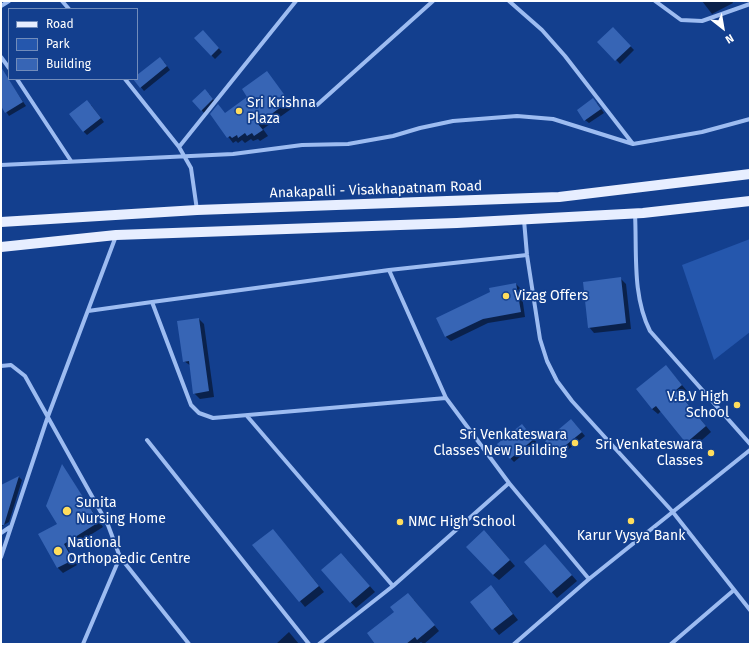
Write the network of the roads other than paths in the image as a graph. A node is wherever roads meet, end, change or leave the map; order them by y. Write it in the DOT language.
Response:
graph roads {
  1 [pos="9,1"];
  2 [pos="296,1"];
  3 [pos="433,1"];
  4 [pos="509,1"];
  5 [pos="655,1"];
  6 [pos="750,4"];
  7 [pos="1,6"];
  8 [pos="1,57"];
  9 [pos="8,67"];
  10 [pos="18,80"];
  11 [pos="126,80"];
  12 [pos="317,105"];
  13 [pos="750,119"];
  14 [pos="633,144"];
  15 [pos="179,147"];
  16 [pos="183,155"];
  17 [pos="71,161"];
  18 [pos="1,165"];
  19 [pos="750,174"];
  20 [pos="750,201"];
  21 [pos="197,210"];
  22 [pos="635,213"];
  23 [pos="524,219"];
  24 [pos="1,222"];
  25 [pos="116,235"];
  26 [pos="1,247"];
  27 [pos="527,255"];
  28 [pos="389,270"];
  29 [pos="152,302"];
  30 [pos="88,311"];
  31 [pos="1,366"];
  32 [pos="446,398"];
  33 [pos="247,416"];
  34 [pos="48,419"];
  35 [pos="147,440"];
  36 [pos="750,444"];
  37 [pos="750,450"];
  38 [pos="509,483"];
  39 [pos="672,512"];
  40 [pos="10,527"];
  41 [pos="1,533"];
  42 [pos="1,557"];
  43 [pos="120,557"];
  44 [pos="589,579"];
  45 [pos="393,586"];
  46 [pos="734,590"];
  47 [pos="750,610"];
  48 [pos="83,644"];
  49 [pos="189,644"];
  50 [pos="308,644"];
  51 [pos="319,644"];
  52 [pos="514,644"];
  53 [pos="671,644"];
  1 -- 7 [label="street"];
  2 -- 15 [label="street"];
  3 -- 12 [label="street"];
  4 -- 14 [label="street"];
  5 -- 6 [label="street"];
  8 -- 9 [label="street"];
  10 -- 17 [label="street"];
  11 -- 15 [label="street"];
  13 -- 14 [label="street"];
  14 -- 16 [label="street"];
  15 -- 16 [label="street"];
  16 -- 17 [label="street"];
  16 -- 21 [label="street"];
  17 -- 18 [label="street"];
  19 -- 21 [label="main road, Anakapalli - Visakhapatnam Road"];
  20 -- 22 [label="main road"];
  21 -- 24 [label="main road, Anakapalli - Visakhapatnam Road"];
  22 -- 23 [label="main road"];
  22 -- 36 [label="street"];
  23 -- 25 [label="main road"];
  23 -- 27 [label="street"];
  25 -- 26 [label="main road"];
  25 -- 30 [label="street"];
  27 -- 28 [label="street"];
  27 -- 39 [label="street"];
  28 -- 29 [label="street"];
  28 -- 32 [label="street"];
  29 -- 30 [label="street"];
  29 -- 33 [label="street"];
  30 -- 34 [label="street"];
  31 -- 34 [label="street"];
  32 -- 33 [label="street"];
  32 -- 38 [label="street"];
  33 -- 45 [label="street"];
  34 -- 40 [label="street"];
  34 -- 43 [label="street"];
  35 -- 50 [label="street"];
  37 -- 39 [label="street"];
  38 -- 44 [label="street"];
  38 -- 45 [label="street"];
  39 -- 44 [label="street"];
  39 -- 46 [label="street"];
  40 -- 41 [label="street"];
  40 -- 42 [label="street"];
  43 -- 48 [label="street"];
  43 -- 49 [label="street"];
  44 -- 52 [label="street"];
  45 -- 51 [label="street"];
  46 -- 47 [label="street"];
  46 -- 53 [label="street"];
}
